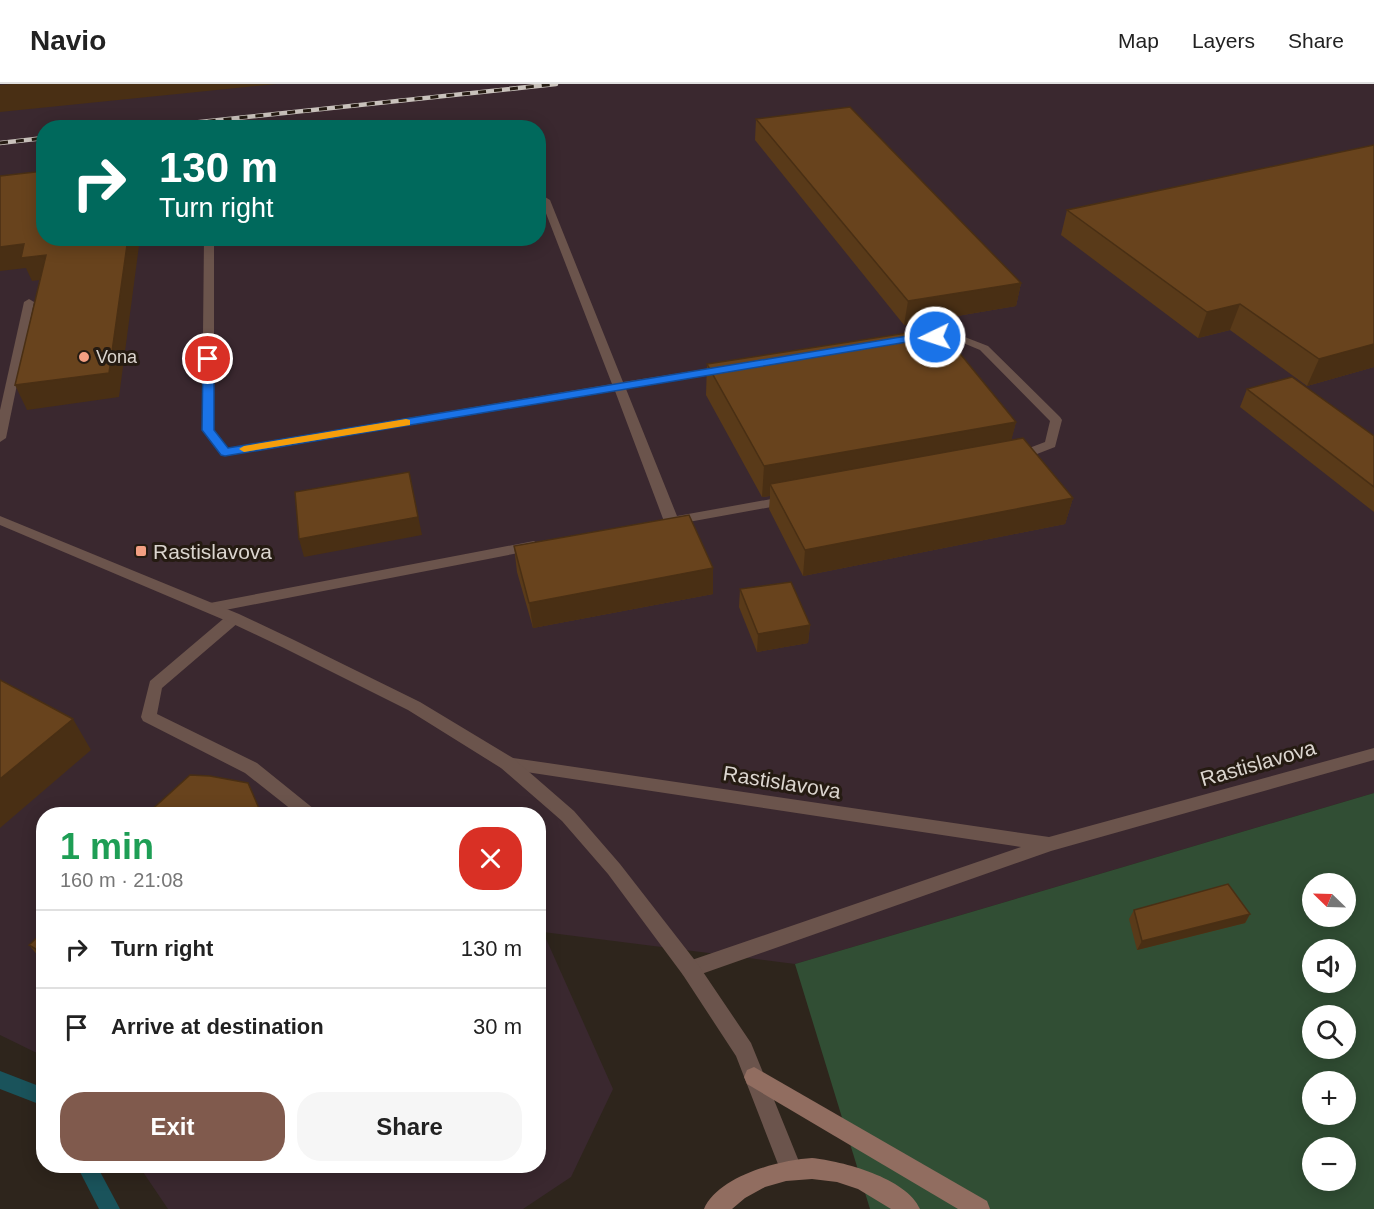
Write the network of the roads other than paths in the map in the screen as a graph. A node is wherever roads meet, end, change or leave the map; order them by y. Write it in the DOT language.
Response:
graph roads {
  1 [pos="546,203"];
  2 [pos="209,246"];
  3 [pos="29,302"];
  4 [pos="913,338"];
  5 [pos="737,367"];
  6 [pos="619,387"];
  7 [pos="0,438"];
  8 [pos="999,461"];
  9 [pos="801,497"];
  10 [pos="0,520"];
  11 [pos="547,544"];
  12 [pos="210,608"];
  13 [pos="234,618"];
  14 [pos="1374,754"];
  15 [pos="507,763"];
  16 [pos="299,807"];
  17 [pos="1051,844"];
  18 [pos="690,969"];
  19 [pos="754,1077"];
  20 [pos="791,1169"];
  21 [pos="715,1209"];
  22 [pos="909,1209"];
  23 [pos="979,1209"];
  1 -- 6 [label="street"];
  2 -- 6 [label="street"];
  3 -- 7 [label="street"];
  4 -- 8 [label="street"];
  5 -- 6 [label="street"];
  6 -- 9 [label="street"];
  10 -- 12 [label="street"];
  11 -- 12 [label="street"];
  12 -- 13 [label="street"];
  13 -- 15 [label="street"];
  13 -- 16 [label="street"];
  14 -- 17 [label="street, Rastislavova"];
  15 -- 17 [label="street, Rastislavova"];
  15 -- 18 [label="street"];
  17 -- 18 [label="street, Rastislavova"];
  18 -- 19 [label="street"];
  19 -- 20 [label="street"];
  19 -- 23 [label="main road"];
  20 -- 21 [label="main road"];
  20 -- 22 [label="main road"];
}
